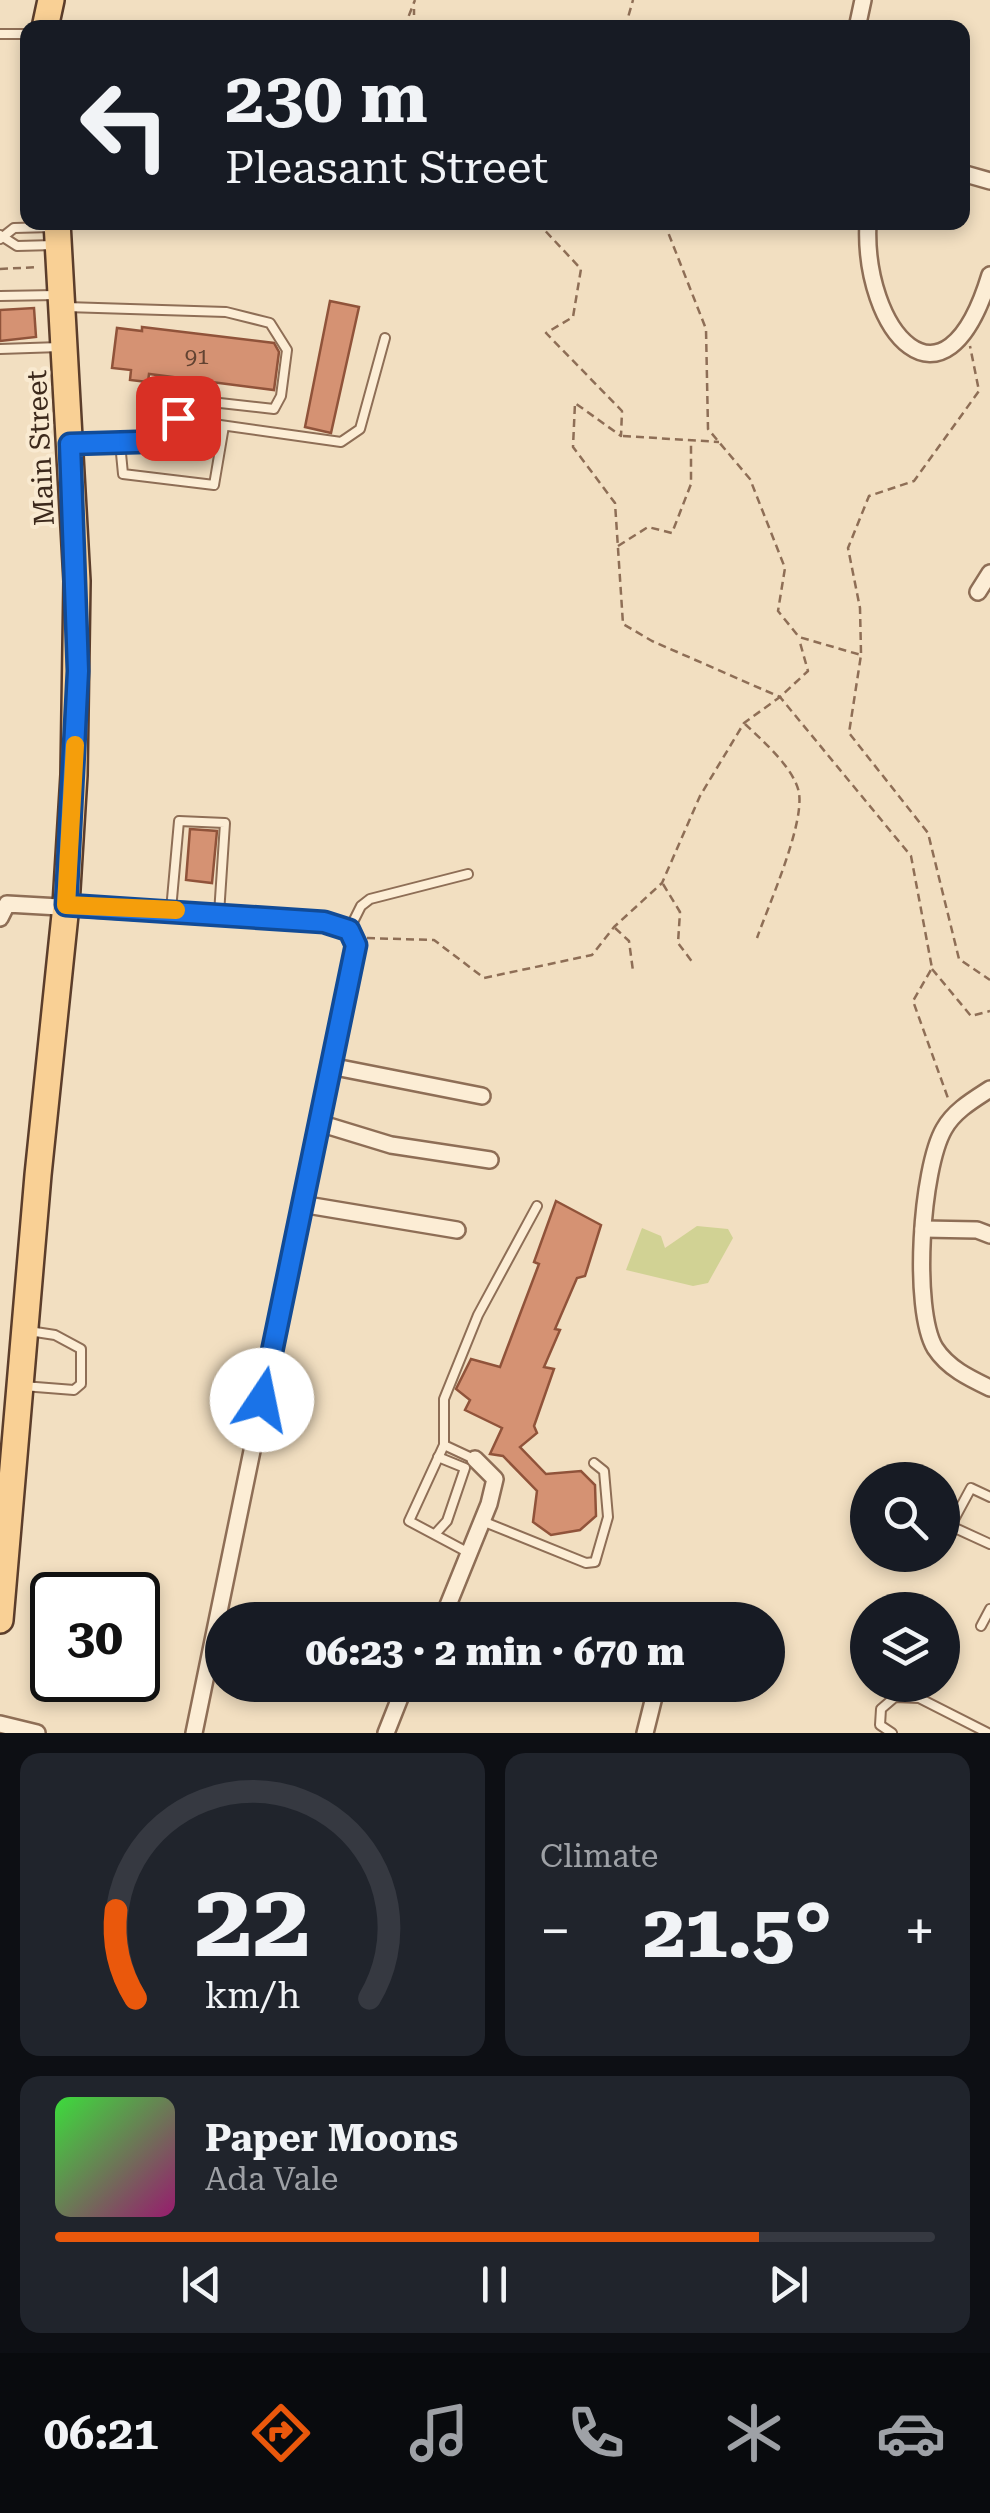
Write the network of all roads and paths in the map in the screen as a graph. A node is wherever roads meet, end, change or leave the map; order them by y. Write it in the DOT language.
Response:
graph roads {
  1 [pos="544,230"];
  2 [pos="667,230"];
  3 [pos="868,230"];
  4 [pos="58,231"];
  5 [pos="1,238"];
  6 [pos="38,267"];
  7 [pos="0,269"];
  8 [pos="990,275"];
  9 [pos="0,296"];
  10 [pos="61,301"];
  11 [pos="967,330"];
  12 [pos="385,338"];
  13 [pos="64,347"];
  14 [pos="0,349"];
  15 [pos="178,418"];
  16 [pos="224,426"];
  17 [pos="621,436"];
  18 [pos="691,440"];
  19 [pos="719,442"];
  20 [pos="120,443"];
  21 [pos="70,444"];
  22 [pos="618,546"];
  23 [pos="990,574"];
  24 [pos="978,592"];
  25 [pos="799,637"];
  26 [pos="861,654"];
  27 [pos="780,697"];
  28 [pos="744,724"];
  29 [pos="468,874"];
  30 [pos="662,883"];
  31 [pos="66,905"];
  32 [pos="171,910"];
  33 [pos="219,914"];
  34 [pos="0,918"];
  35 [pos="614,927"];
  36 [pos="356,934"];
  37 [pos="756,938"];
  38 [pos="693,964"];
  39 [pos="932,968"];
  40 [pos="633,970"];
  41 [pos="990,980"];
  42 [pos="990,1010"];
  43 [pos="330,1066"];
  44 [pos="990,1089"];
  45 [pos="482,1096"];
  46 [pos="955,1116"];
  47 [pos="319,1124"];
  48 [pos="490,1160"];
  49 [pos="301,1204"];
  50 [pos="537,1206"];
  51 [pos="923,1228"];
  52 [pos="457,1230"];
  53 [pos="990,1235"];
  54 [pos="25,1330"];
  55 [pos="21,1386"];
  56 [pos="990,1388"];
  57 [pos="444,1445"];
  58 [pos="438,1457"];
  59 [pos="475,1459"];
  60 [pos="594,1463"];
  61 [pos="990,1497"];
  62 [pos="960,1504"];
  63 [pos="482,1521"];
  64 [pos="960,1530"];
  65 [pos="436,1533"];
  66 [pos="990,1544"];
  67 [pos="469,1553"];
  68 [pos="3,1555"];
  69 [pos="224,1602"];
  70 [pos="449,1602"];
  71 [pos="990,1608"];
  72 [pos="0,1620"];
  73 [pos="981,1626"];
  74 [pos="205,1688"];
  75 [pos="398,1702"];
  76 [pos="652,1702"];
  77 [pos="0,1724"];
  78 [pos="38,1733"];
  79 [pos="194,1733"];
  80 [pos="386,1733"];
  81 [pos="644,1733"];
  82 [pos="892,1733"];
  83 [pos="988,1733"];
  1 -- 17 [label="path"];
  2 -- 19 [label="path"];
  3 -- 11 [label="street"];
  4 -- 5 [label="lane"];
  4 -- 10 [label="main road, Main Street"];
  6 -- 7 [label="path"];
  8 -- 11 [label="street"];
  9 -- 10 [label="lane"];
  10 -- 13 [label="main road, Main Street"];
  10 -- 15 [label="lane"];
  11 -- 26 [label="path"];
  12 -- 16 [label="lane"];
  13 -- 14 [label="lane"];
  13 -- 21 [label="main road, Main Street"];
  15 -- 16 [label="lane"];
  15 -- 20 [label="lane"];
  16 -- 20 [label="lane"];
  17 -- 18 [label="path"];
  17 -- 22 [label="path"];
  18 -- 19 [label="path"];
  18 -- 22 [label="path"];
  19 -- 25 [label="path"];
  20 -- 21 [label="lane"];
  21 -- 31 [label="main road, Main Street"];
  22 -- 27 [label="path"];
  23 -- 24 [label="street"];
  25 -- 26 [label="path"];
  25 -- 27 [label="path"];
  26 -- 41 [label="path"];
  27 -- 28 [label="path"];
  27 -- 39 [label="path"];
  28 -- 30 [label="path"];
  28 -- 37 [label="path"];
  29 -- 36 [label="lane"];
  30 -- 35 [label="path"];
  30 -- 38 [label="path"];
  31 -- 32 [label="street"];
  31 -- 34 [label="street"];
  31 -- 54 [label="main road, Main Street"];
  32 -- 33 [label="street"];
  32 -- 33 [label="lane"];
  33 -- 36 [label="street"];
  35 -- 36 [label="path"];
  35 -- 40 [label="path"];
  36 -- 43 [label="street"];
  39 -- 42 [label="path"];
  39 -- 46 [label="path"];
  43 -- 45 [label="street"];
  43 -- 47 [label="street"];
  44 -- 46 [label="street"];
  46 -- 51 [label="street"];
  47 -- 48 [label="street"];
  47 -- 49 [label="street"];
  49 -- 52 [label="street"];
  49 -- 69 [label="street"];
  50 -- 57 [label="lane"];
  51 -- 53 [label="street"];
  51 -- 56 [label="street"];
  54 -- 55 [label="main road, Main Street"];
  54 -- 55 [label="lane"];
  55 -- 68 [label="main road, Main Street"];
  57 -- 58 [label="lane"];
  57 -- 59 [label="lane"];
  58 -- 65 [label="lane"];
  58 -- 65 [label="lane"];
  59 -- 63 [label="street"];
  60 -- 63 [label="lane"];
  61 -- 62 [label="lane"];
  63 -- 67 [label="street"];
  64 -- 66 [label="lane"];
  65 -- 67 [label="lane"];
  67 -- 70 [label="street"];
  68 -- 72 [label="main road, Main Street"];
  71 -- 73 [label="lane"];
  74 -- 79 [label="street"];
  75 -- 80 [label="street"];
  76 -- 81 [label="street"];
  77 -- 78 [label="street"];
  82 -- 83 [label="lane"];
}
